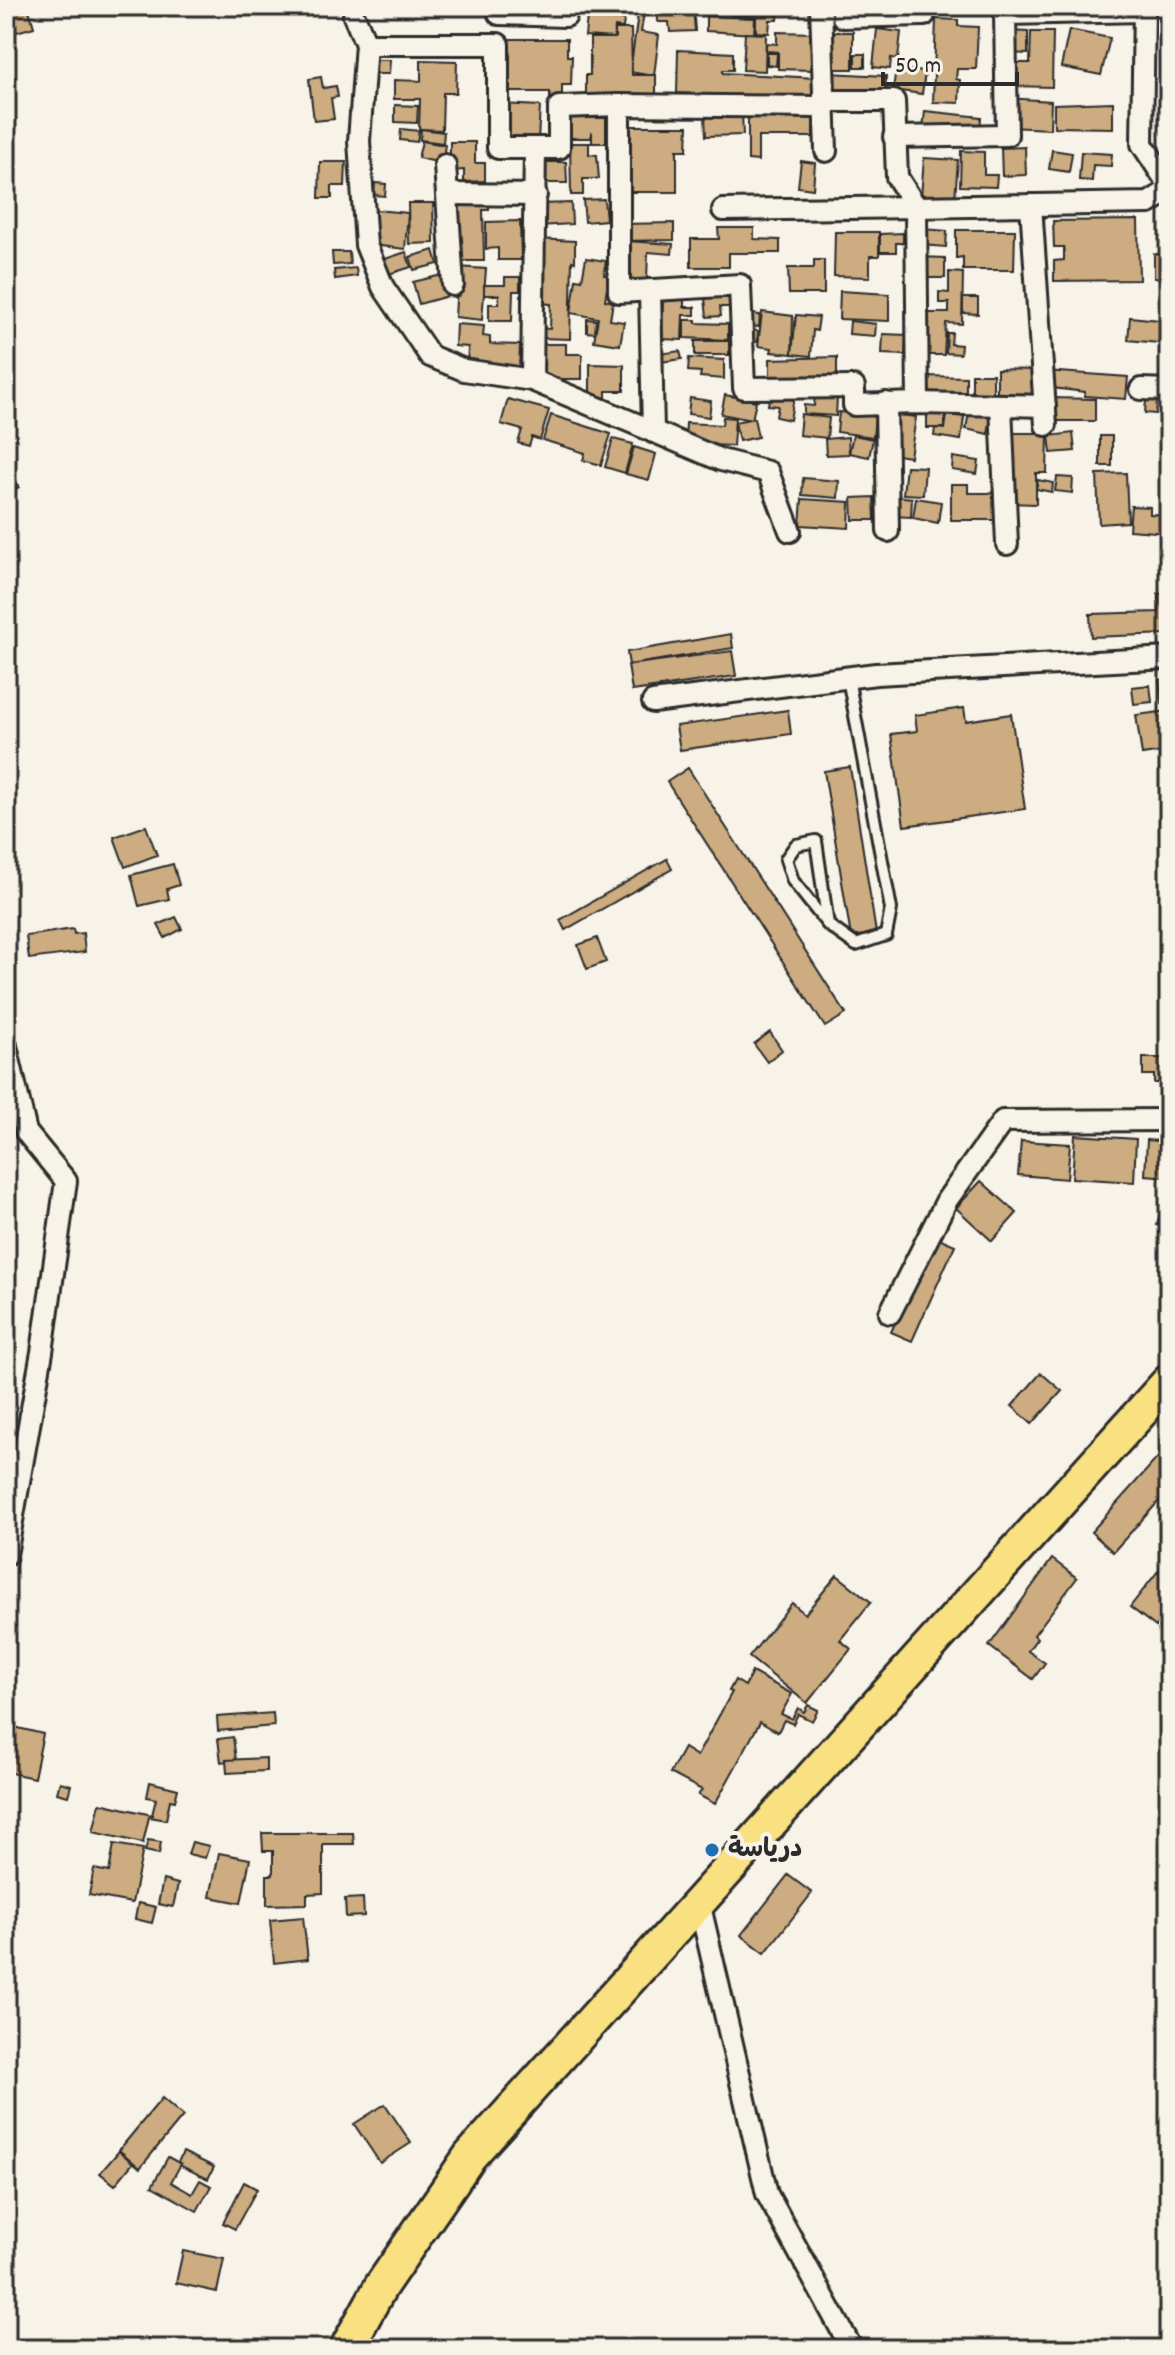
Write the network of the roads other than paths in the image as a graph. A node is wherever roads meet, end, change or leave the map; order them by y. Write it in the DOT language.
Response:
graph roads {
  1 [pos="567,6"];
  2 [pos="821,6"];
  3 [pos="843,6"];
  4 [pos="1144,8"];
  5 [pos="499,10"];
  6 [pos="924,15"];
  7 [pos="354,16"];
  8 [pos="366,44"];
  9 [pos="498,44"];
  10 [pos="824,101"];
  11 [pos="619,105"];
  12 [pos="894,137"];
  13 [pos="535,148"];
  14 [pos="826,151"];
  15 [pos="445,165"];
  16 [pos="1169,188"];
  17 [pos="449,194"];
  18 [pos="536,195"];
  19 [pos="1031,205"];
  20 [pos="916,207"];
  21 [pos="723,210"];
  22 [pos="453,285"];
  23 [pos="650,290"];
  24 [pos="532,380"];
  25 [pos="1141,389"];
  26 [pos="1169,390"];
  27 [pos="886,403"];
  28 [pos="918,403"];
  29 [pos="1001,405"];
  30 [pos="653,432"];
  31 [pos="790,531"];
  32 [pos="888,531"];
  33 [pos="1007,544"];
  34 [pos="1169,658"];
  35 [pos="848,678"];
  36 [pos="653,702"];
  37 [pos="828,925"];
  38 [pos="6,1046"];
  39 [pos="1169,1120"];
  40 [pos="890,1313"];
  41 [pos="1169,1381"];
  42 [pos="6,1555"];
  43 [pos="699,1902"];
  44 [pos="346,2349"];
  45 [pos="852,2349"];
  1 -- 5 [label="street"];
  2 -- 10 [label="street"];
  3 -- 6 [label="street"];
  4 -- 12 [label="street"];
  4 -- 16 [label="street"];
  5 -- 9 [label="street"];
  7 -- 8 [label="street"];
  8 -- 9 [label="street"];
  8 -- 24 [label="street"];
  9 -- 13 [label="street"];
  10 -- 11 [label="street"];
  10 -- 12 [label="street"];
  10 -- 14 [label="street"];
  11 -- 13 [label="street"];
  11 -- 23 [label="street"];
  12 -- 20 [label="street"];
  13 -- 18 [label="street"];
  15 -- 17 [label="street"];
  16 -- 19 [label="street"];
  17 -- 18 [label="street"];
  17 -- 22 [label="street"];
  18 -- 24 [label="street"];
  19 -- 20 [label="street"];
  19 -- 29 [label="street"];
  20 -- 21 [label="street"];
  20 -- 28 [label="street"];
  23 -- 27 [label="street"];
  23 -- 30 [label="street"];
  24 -- 30 [label="street"];
  25 -- 26 [label="street"];
  27 -- 28 [label="street"];
  27 -- 32 [label="street"];
  28 -- 29 [label="street"];
  29 -- 33 [label="street"];
  30 -- 31 [label="street"];
  34 -- 35 [label="street"];
  35 -- 36 [label="street"];
  35 -- 37 [label="lane"];
  37 -- 37 [label="lane"];
  38 -- 42 [label="street"];
  39 -- 40 [label="street"];
  41 -- 43 [label="main road"];
  43 -- 44 [label="main road"];
  43 -- 45 [label="street"];
}
